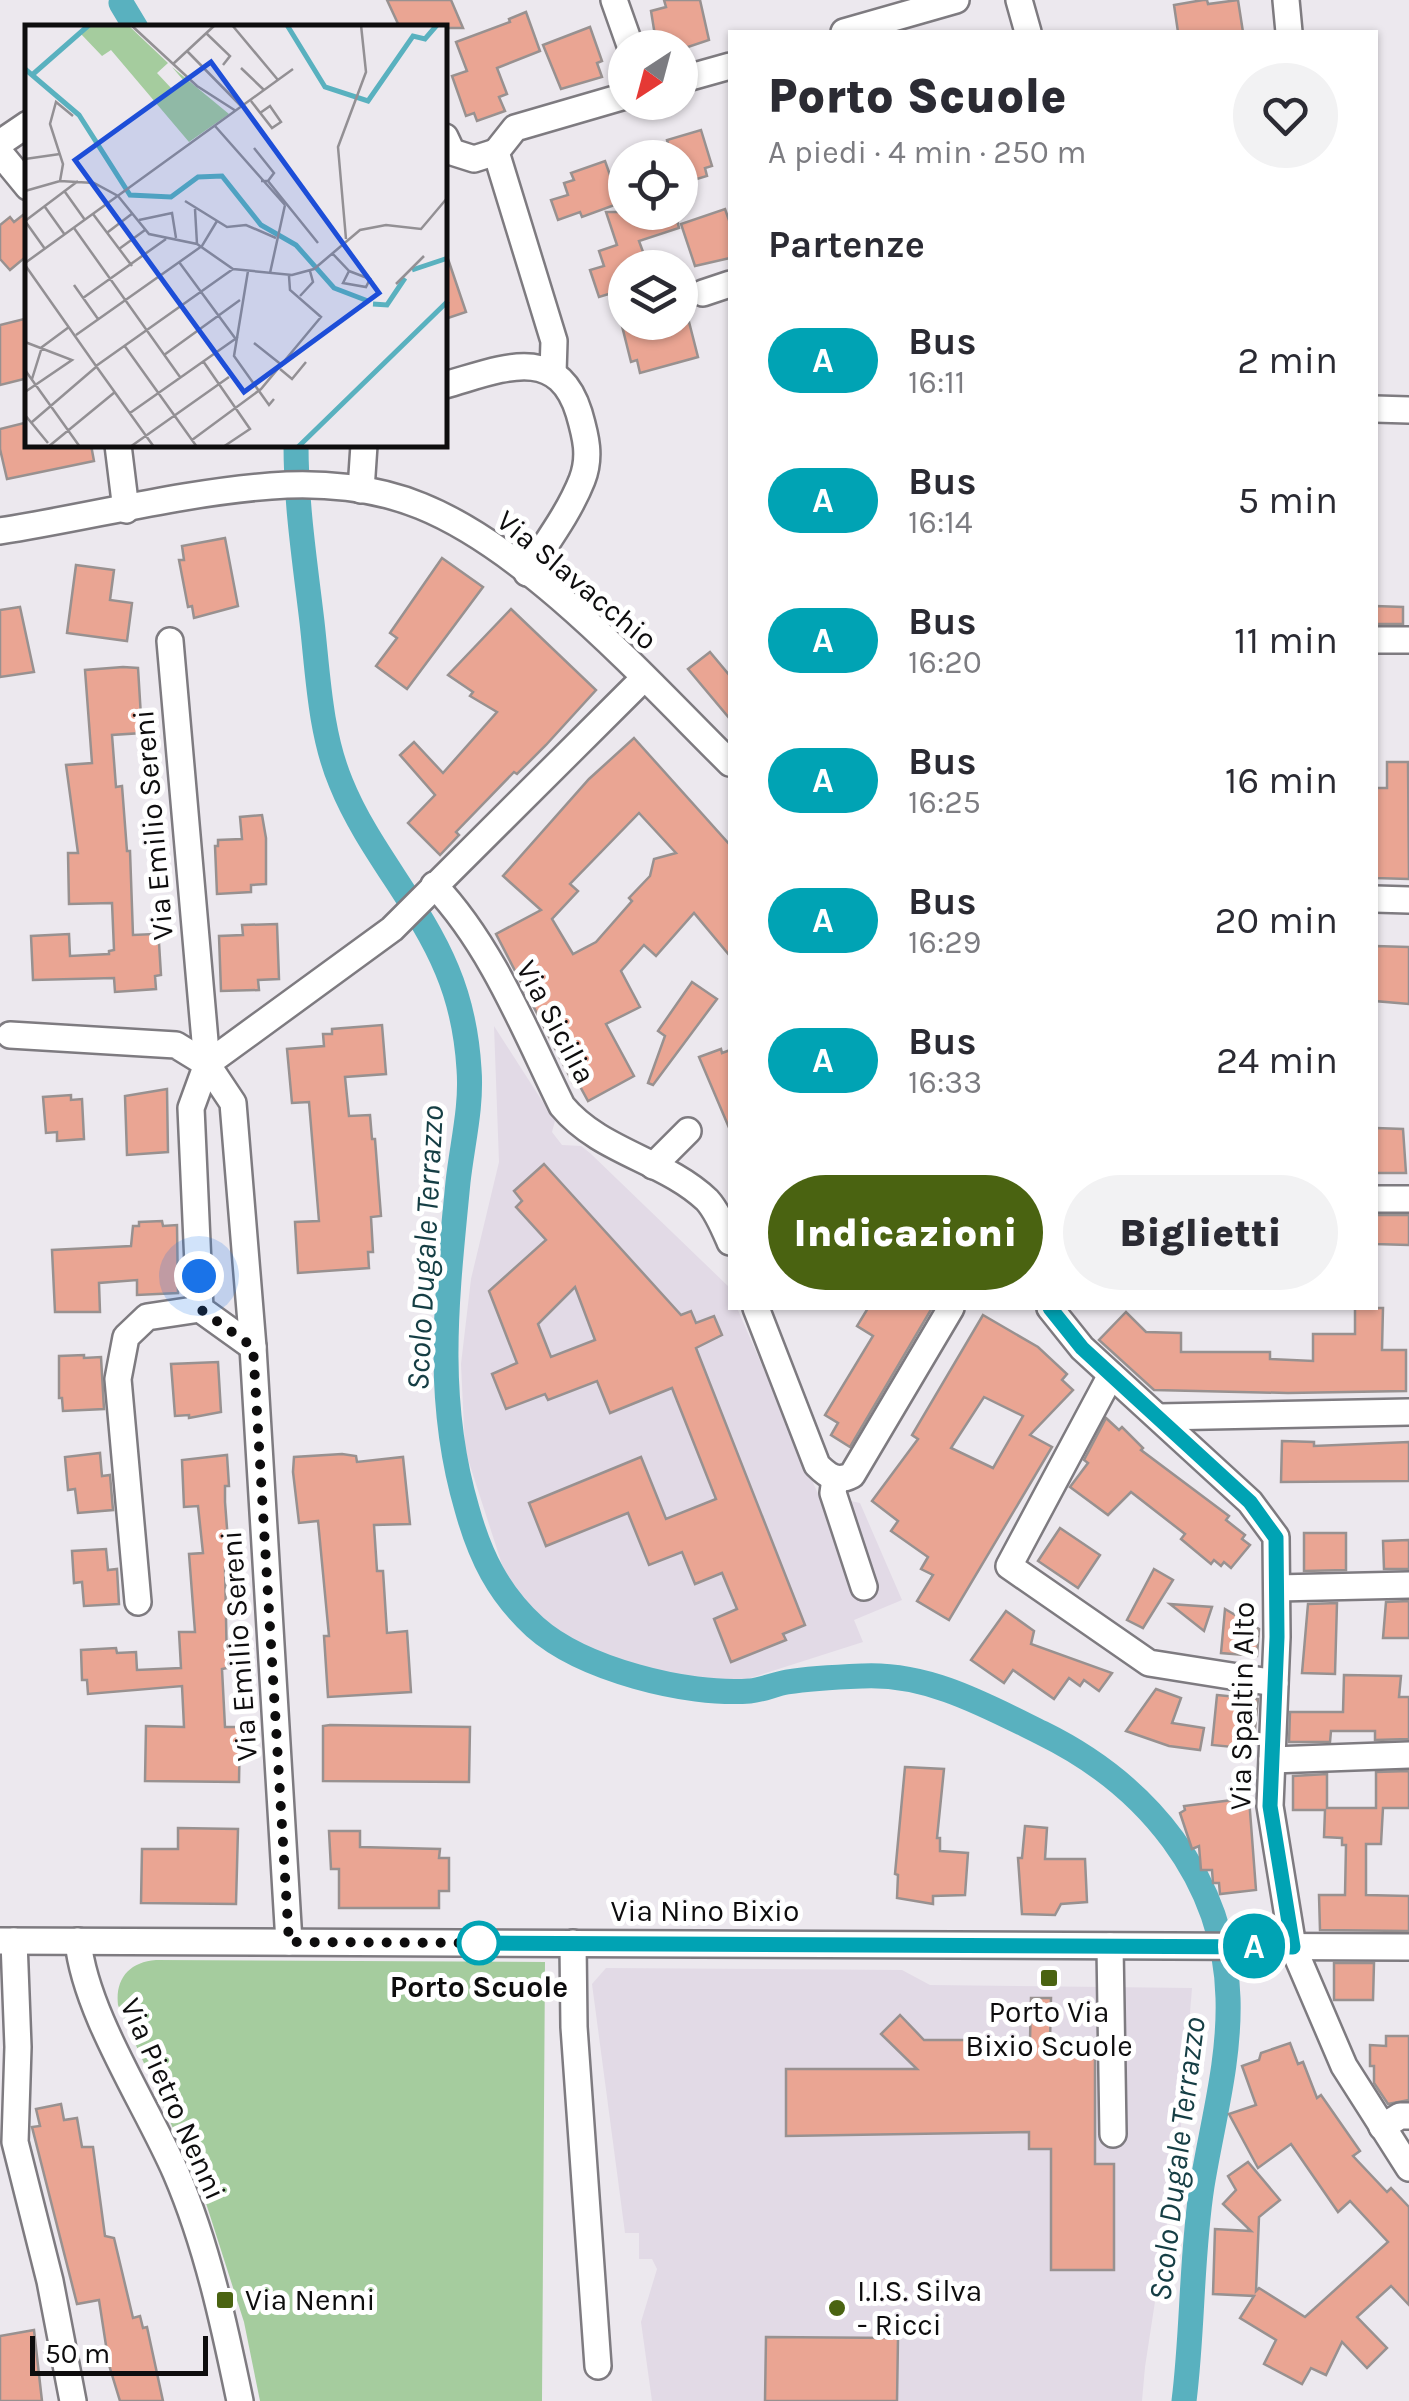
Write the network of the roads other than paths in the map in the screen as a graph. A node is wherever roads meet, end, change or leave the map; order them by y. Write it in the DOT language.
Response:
graph roads {
  1 [pos="614,0"];
  2 [pos="956,0"];
  3 [pos="1020,0"];
  4 [pos="1286,0"];
  5 [pos="625,30"];
  6 [pos="851,30"];
  7 [pos="1028,30"];
  8 [pos="1289,30"];
  9 [pos="728,69"];
  10 [pos="698,76"];
  11 [pos="608,101"];
  12 [pos="25,126"];
  13 [pos="0,143"];
  14 [pos="448,143"];
  15 [pos="496,152"];
  16 [pos="0,154"];
  17 [pos="25,184"];
  18 [pos="728,285"];
  19 [pos="702,293"];
  20 [pos="552,373"];
  21 [pos="448,384"];
  22 [pos="1378,409"];
  23 [pos="1409,410"];
  24 [pos="118,448"];
  25 [pos="364,448"];
  26 [pos="361,490"];
  27 [pos="126,510"];
  28 [pos="0,531"];
  29 [pos="527,573"];
  30 [pos="170,640"];
  31 [pos="1378,640"];
  32 [pos="1409,640"];
  33 [pos="644,678"];
  34 [pos="728,762"];
  35 [pos="429,890"];
  36 [pos="1378,900"];
  37 [pos="1409,900"];
  38 [pos="10,1035"];
  39 [pos="206,1064"];
  40 [pos="688,1131"];
  41 [pos="652,1166"];
  42 [pos="1378,1199"];
  43 [pos="1409,1199"];
  44 [pos="728,1238"];
  45 [pos="200,1309"];
  46 [pos="757,1310"];
  47 [pos="777,1310"];
  48 [pos="950,1310"];
  49 [pos="1052,1310"];
  50 [pos="768,1341"];
  51 [pos="253,1347"];
  52 [pos="1112,1374"];
  53 [pos="1409,1412"];
  54 [pos="1159,1417"];
  55 [pos="835,1479"];
  56 [pos="1409,1586"];
  57 [pos="864,1587"];
  58 [pos="1276,1588"];
  59 [pos="138,1602"];
  60 [pos="1275,1683"];
  61 [pos="1409,1755"];
  62 [pos="1272,1760"];
  63 [pos="7,1941"];
  64 [pos="78,1941"];
  65 [pos="289,1942"];
  66 [pos="572,1943"];
  67 [pos="1110,1946"];
  68 [pos="1293,1947"];
  69 [pos="1409,1947"];
  70 [pos="1409,2116"];
  71 [pos="1382,2126"];
  72 [pos="1113,2134"];
  73 [pos="1409,2168"];
  74 [pos="598,2366"];
  75 [pos="73,2401"];
  76 [pos="240,2401"];
  1 -- 5 [label="street"];
  2 -- 6 [label="street"];
  3 -- 7 [label="street"];
  4 -- 8 [label="street"];
  9 -- 10 [label="street"];
  11 -- 15 [label="street"];
  12 -- 13 [label="street"];
  14 -- 15 [label="street"];
  15 -- 20 [label="street"];
  16 -- 17 [label="street"];
  18 -- 19 [label="street"];
  20 -- 21 [label="street"];
  20 -- 29 [label="street"];
  22 -- 23 [label="street"];
  24 -- 27 [label="street"];
  25 -- 26 [label="street"];
  26 -- 27 [label="street, Via Slavacchio"];
  26 -- 29 [label="street, Via Slavacchio"];
  27 -- 28 [label="street, Via Slavacchio"];
  29 -- 33 [label="street, Via Slavacchio"];
  30 -- 39 [label="street, Via Emilio Sereni"];
  31 -- 32 [label="street"];
  33 -- 34 [label="street, Via Slavacchio"];
  33 -- 35 [label="street"];
  35 -- 39 [label="street"];
  35 -- 41 [label="street, Via Sicilia"];
  36 -- 37 [label="street"];
  38 -- 39 [label="street"];
  39 -- 45 [label="street, Via Emilio Sereni"];
  39 -- 51 [label="street, Via Emilio Sereni"];
  40 -- 41 [label="street"];
  41 -- 44 [label="street, Via Sicilia"];
  42 -- 43 [label="street"];
  45 -- 51 [label="street"];
  45 -- 59 [label="street"];
  46 -- 50 [label="street"];
  47 -- 50 [label="street"];
  48 -- 55 [label="street"];
  49 -- 52 [label="street, Via Spaltin Alto"];
  50 -- 55 [label="street"];
  51 -- 65 [label="street, Via Emilio Sereni"];
  52 -- 54 [label="street, Via Spaltin Alto"];
  52 -- 60 [label="street"];
  53 -- 54 [label="street"];
  54 -- 58 [label="street, Via Spaltin Alto"];
  55 -- 57 [label="street"];
  56 -- 58 [label="street"];
  58 -- 60 [label="street, Via Spaltin Alto"];
  60 -- 62 [label="street, Via Spaltin Alto"];
  61 -- 62 [label="street"];
  62 -- 68 [label="street, Via Spaltin Alto"];
  63 -- 64 [label="street, Via Nino Bixio"];
  63 -- 75 [label="street"];
  64 -- 65 [label="street, Via Nino Bixio"];
  64 -- 76 [label="street, Via Pietro Nenni"];
  65 -- 66 [label="street, Via Nino Bixio"];
  66 -- 67 [label="street, Via Nino Bixio"];
  66 -- 74 [label="street"];
  67 -- 68 [label="street, Via Nino Bixio"];
  67 -- 72 [label="street"];
  68 -- 69 [label="street, Via Nino Bixio"];
  68 -- 71 [label="street, Via Spaltin Alto"];
  70 -- 71 [label="street"];
  71 -- 73 [label="street, Via Spaltin Alto"];
}
